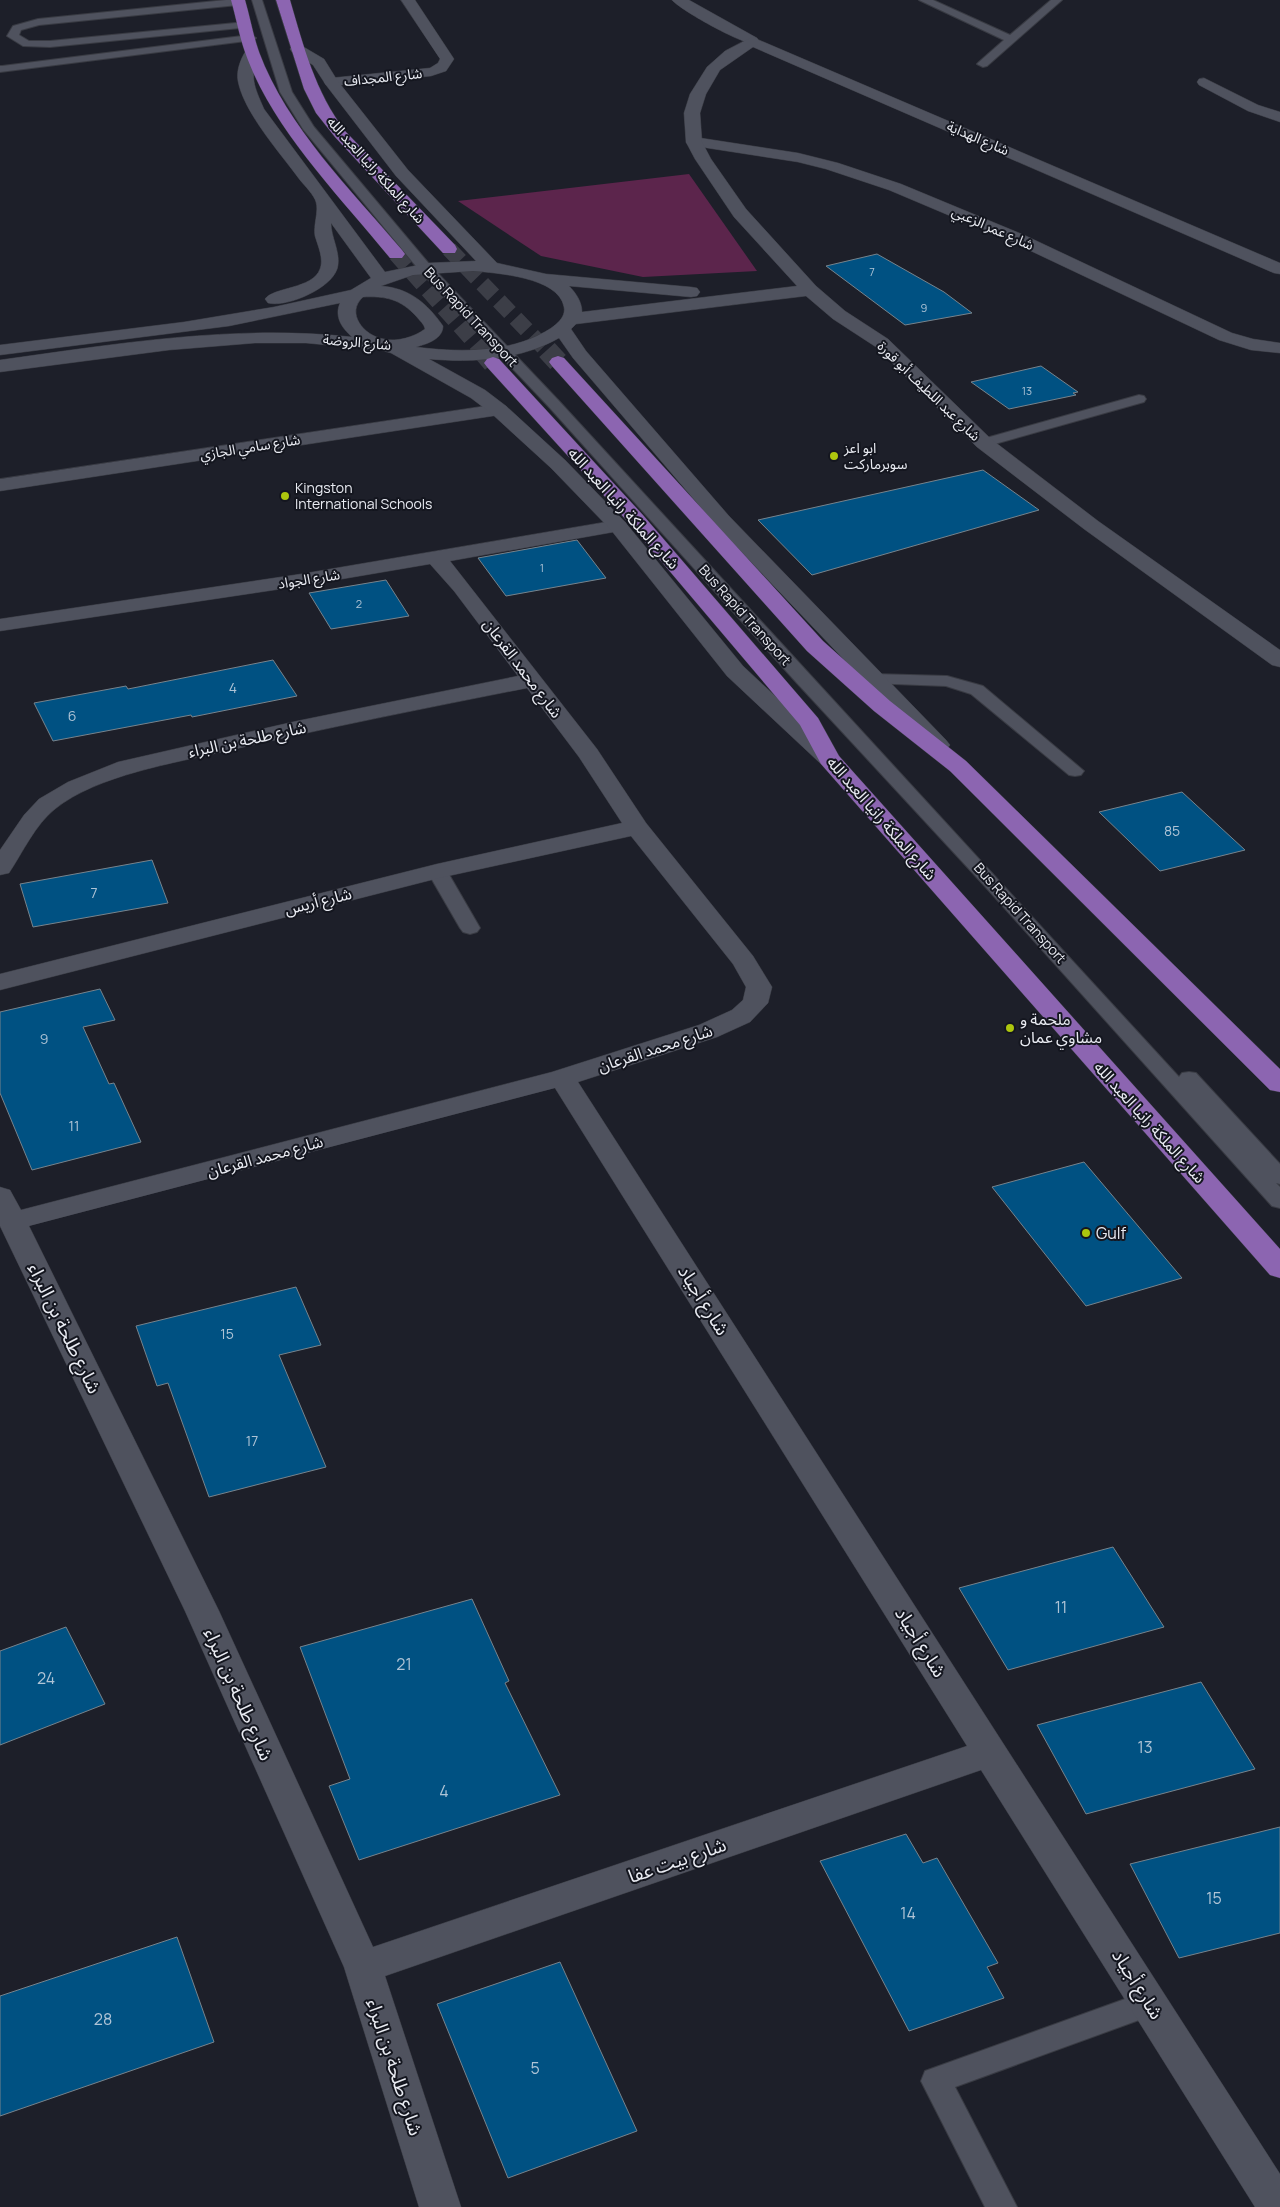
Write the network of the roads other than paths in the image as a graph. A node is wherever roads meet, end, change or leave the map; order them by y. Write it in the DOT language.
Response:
graph roads {
  1 [pos="257,0"];
  2 [pos="263,0"];
  3 [pos="283,0"];
  4 [pos="408,0"];
  5 [pos="679,0"];
  6 [pos="924,0"];
  7 [pos="1057,0"];
  8 [pos="238,1"];
  9 [pos="249,38"];
  10 [pos="1010,39"];
  11 [pos="752,41"];
  12 [pos="296,49"];
  13 [pos="983,64"];
  14 [pos="2,69"];
  15 [pos="330,82"];
  16 [pos="1204,82"];
  17 [pos="1280,117"];
  18 [pos="694,142"];
  19 [pos="324,202"];
  20 [pos="449,249"];
  21 [pos="396,254"];
  22 [pos="432,267"];
  23 [pos="491,267"];
  24 [pos="1280,269"];
  25 [pos="381,279"];
  26 [pos="543,279"];
  27 [pos="810,290"];
  28 [pos="355,295"];
  29 [pos="765,295"];
  30 [pos="641,311"];
  31 [pos="566,324"];
  32 [pos="196,325"];
  33 [pos="389,347"];
  34 [pos="1280,348"];
  35 [pos="503,354"];
  36 [pos="3,361"];
  37 [pos="558,362"];
  38 [pos="589,366"];
  39 [pos="1139,399"];
  40 [pos="499,410"];
  41 [pos="984,443"];
  42 [pos="0,485"];
  43 [pos="618,526"];
  44 [pos="436,558"];
  45 [pos="0,625"];
  46 [pos="1280,660"];
  47 [pos="874,679"];
  48 [pos="532,680"];
  49 [pos="829,759"];
  50 [pos="958,766"];
  51 [pos="1075,771"];
  52 [pos="637,827"];
  53 [pos="0,868"];
  54 [pos="437,871"];
  55 [pos="470,928"];
  56 [pos="0,982"];
  57 [pos="562,1078"];
  58 [pos="1280,1084"];
  59 [pos="1280,1177"];
  60 [pos="1280,1201"];
  61 [pos="7,1209"];
  62 [pos="1280,1268"];
  63 [pos="991,1752"];
  64 [pos="363,1967"];
  65 [pos="1150,2003"];
  66 [pos="440,2207"];
  67 [pos="1001,2207"];
  68 [pos="1278,2207"];
  1 -- 22 [label="lane, Bus Rapid Transport"];
  2 -- 22 [label="lane, Bus Rapid Transport"];
  3 -- 12 [label="main road, شارع الملكة رانيا العبد الله"];
  4 -- 15 [label="street, شارع المجداف"];
  5 -- 11 [label="street, شارع الهداية"];
  6 -- 10 [label="lane"];
  7 -- 10 [label="lane"];
  8 -- 9 [label="main road"];
  8 -- 9 [label="lane"];
  9 -- 14 [label="lane"];
  9 -- 19 [label="street"];
  9 -- 21 [label="main road"];
  10 -- 13 [label="lane"];
  11 -- 18 [label="street, شارع عبد اللطيف أبو قورة"];
  11 -- 24 [label="street, شارع الهداية"];
  12 -- 15 [label="street"];
  12 -- 20 [label="main road, شارع الملكة رانيا العبد الله"];
  15 -- 23 [label="street"];
  16 -- 17 [label="street"];
  18 -- 27 [label="street, شارع عبد اللطيف أبو قورة"];
  18 -- 34 [label="street, شارع عمر الزعبي"];
  19 -- 25 [label="street"];
  19 -- 32 [label="street"];
  22 -- 23 [label="street"];
  22 -- 25 [label="street"];
  22 -- 35 [label="lane, Bus Rapid Transport"];
  23 -- 26 [label="street"];
  25 -- 28 [label="street"];
  26 -- 29 [label="street"];
  26 -- 31 [label="street"];
  27 -- 29 [label="street"];
  27 -- 41 [label="street, شارع عبد اللطيف أبو قورة"];
  28 -- 32 [label="street, شارع الروضة"];
  28 -- 33 [label="street"];
  28 -- 33 [label="street, شارع الروضة"];
  29 -- 30 [label="street"];
  30 -- 31 [label="street"];
  30 -- 38 [label="street"];
  31 -- 35 [label="street"];
  31 -- 38 [label="street"];
  32 -- 36 [label="street, شارع الروضة"];
  33 -- 35 [label="street"];
  33 -- 36 [label="street, شارع الروضة"];
  33 -- 40 [label="street"];
  35 -- 49 [label="main road, شارع الملكة رانيا العبد الله"];
  35 -- 59 [label="lane, Bus Rapid Transport"];
  35 -- 60 [label="lane, Bus Rapid Transport"];
  37 -- 50 [label="main road"];
  38 -- 47 [label="street"];
  39 -- 41 [label="lane"];
  40 -- 42 [label="street, شارع سامي الجازي"];
  40 -- 43 [label="street"];
  41 -- 46 [label="street, شارع عبد اللطيف أبو قورة"];
  43 -- 44 [label="street, شارع الجواد"];
  43 -- 49 [label="street"];
  44 -- 45 [label="street, شارع الجواد"];
  44 -- 48 [label="street, شارع محمد القرعان"];
  47 -- 50 [label="street"];
  47 -- 51 [label="lane"];
  48 -- 52 [label="street, شارع محمد القرعان"];
  48 -- 53 [label="street, شارع طلحة بن البراء"];
  49 -- 62 [label="main road, شارع الملكة رانيا العبد الله"];
  50 -- 58 [label="main road"];
  52 -- 54 [label="street, شارع أريس"];
  52 -- 57 [label="street, شارع محمد القرعان"];
  54 -- 55 [label="lane"];
  54 -- 56 [label="street, شارع أريس"];
  57 -- 61 [label="street, شارع محمد القرعان"];
  57 -- 63 [label="street, شارع أجياد"];
  61 -- 64 [label="street, شارع طلحة بن البراء"];
  63 -- 64 [label="street, شارع بيت عفا"];
  63 -- 65 [label="street, شارع أجياد"];
  64 -- 66 [label="street, شارع طلحة بن البراء"];
  65 -- 67 [label="lane"];
  65 -- 68 [label="street, شارع أجياد"];
}
